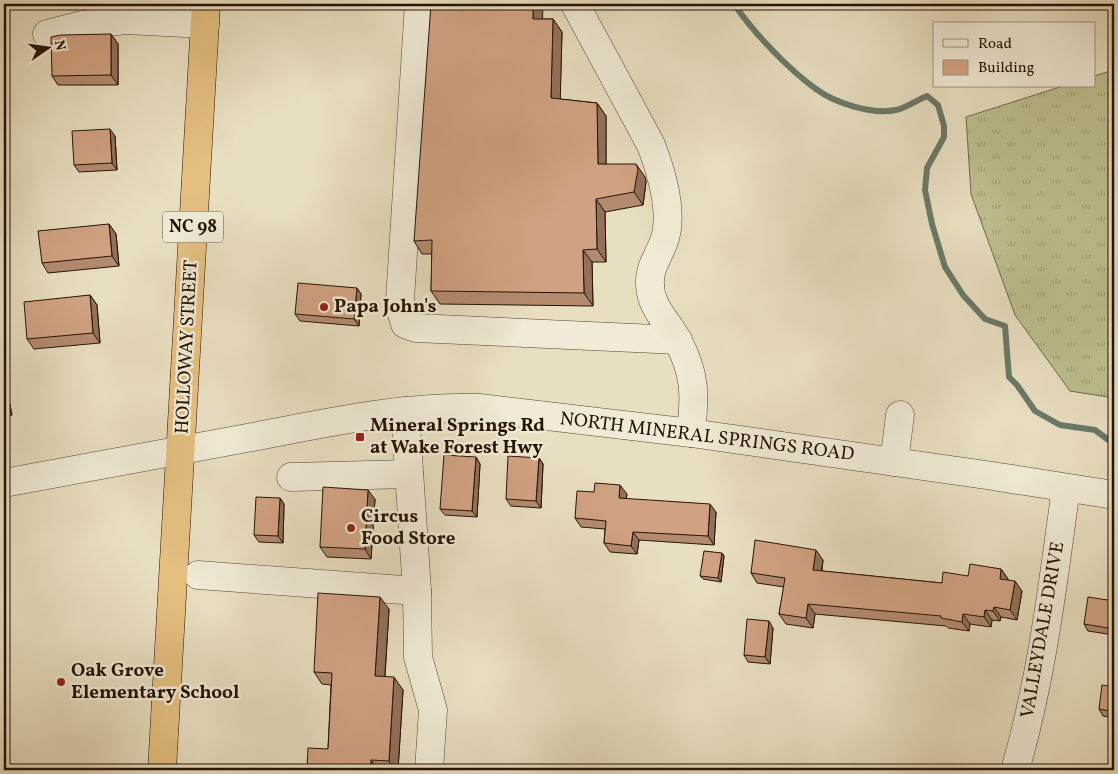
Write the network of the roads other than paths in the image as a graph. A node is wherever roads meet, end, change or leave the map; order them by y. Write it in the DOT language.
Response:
graph roads {
  1 [pos="419,4"];
  2 [pos="575,4"];
  3 [pos="205,14"];
  4 [pos="47,34"];
  5 [pos="678,340"];
  6 [pos="405,411"];
  7 [pos="900,415"];
  8 [pos="691,433"];
  9 [pos="181,451"];
  10 [pos="894,462"];
  11 [pos="409,474"];
  12 [pos="290,477"];
  13 [pos="4,484"];
  14 [pos="1066,488"];
  15 [pos="1114,495"];
  16 [pos="198,574"];
  17 [pos="417,591"];
  18 [pos="162,770"];
  19 [pos="429,770"];
  20 [pos="1015,770"];
  1 -- 5 [label="street"];
  2 -- 5 [label="street"];
  3 -- 4 [label="street"];
  3 -- 9 [label="highway, HOLLOWAY STREET / NC 98"];
  5 -- 8 [label="street"];
  6 -- 8 [label="street, NORTH MINERAL SPRINGS ROAD"];
  6 -- 9 [label="street, NORTH MINERAL SPRINGS ROAD"];
  6 -- 11 [label="street"];
  7 -- 10 [label="street"];
  8 -- 10 [label="street, NORTH MINERAL SPRINGS ROAD"];
  9 -- 13 [label="street, NORTH MINERAL SPRINGS ROAD"];
  9 -- 18 [label="highway, NC 98"];
  10 -- 14 [label="street, NORTH MINERAL SPRINGS ROAD"];
  11 -- 12 [label="street"];
  11 -- 17 [label="street"];
  14 -- 15 [label="street, NORTH MINERAL SPRINGS ROAD"];
  14 -- 20 [label="street, VALLEYDALE DRIVE"];
  16 -- 17 [label="street"];
  17 -- 19 [label="street"];
}
